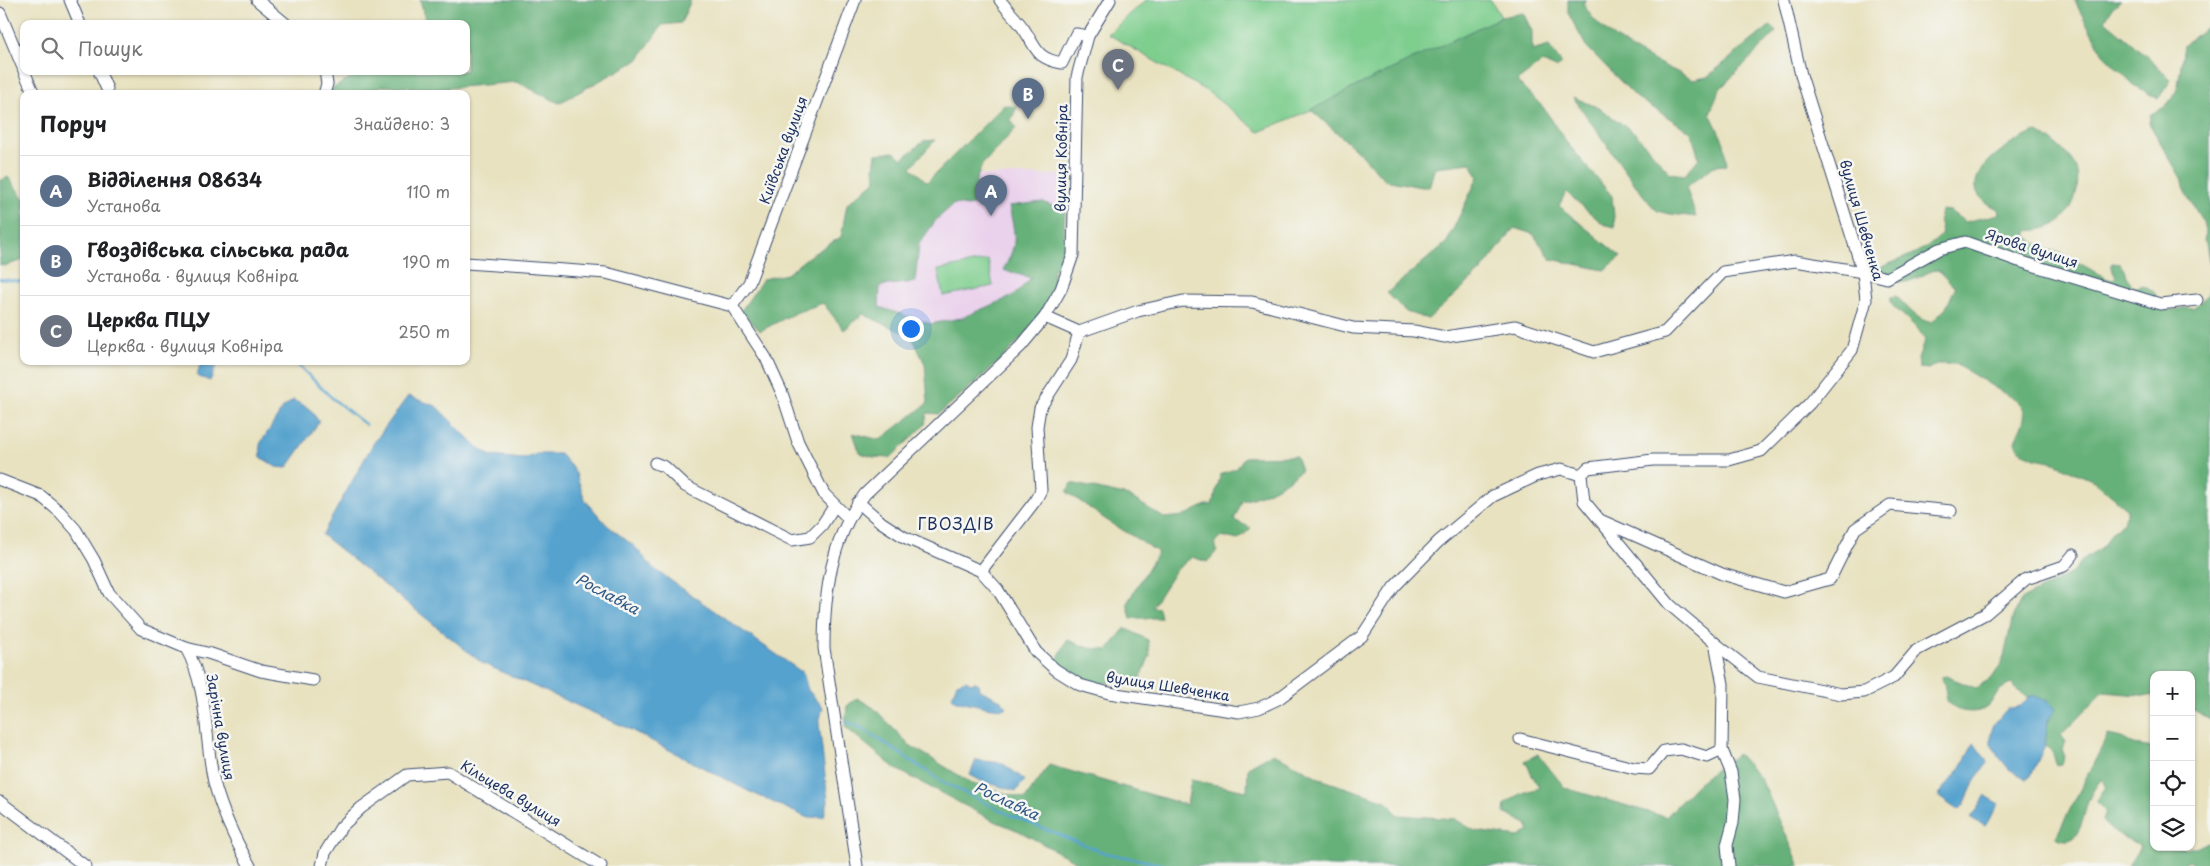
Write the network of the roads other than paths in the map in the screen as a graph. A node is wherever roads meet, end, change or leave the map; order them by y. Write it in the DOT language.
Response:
graph roads {
  1 [pos="70,0"];
  2 [pos="257,0"];
  3 [pos="854,0"];
  4 [pos="1000,0"];
  5 [pos="1110,0"];
  6 [pos="1784,0"];
  7 [pos="0,13"];
  8 [pos="78,20"];
  9 [pos="281,20"];
  10 [pos="1088,36"];
  11 [pos="20,61"];
  12 [pos="26,75"];
  13 [pos="101,75"];
  14 [pos="326,75"];
  15 [pos="107,89"];
  16 [pos="32,90"];
  17 [pos="325,90"];
  18 [pos="470,263"];
  19 [pos="1863,272"];
  20 [pos="2197,300"];
  21 [pos="732,306"];
  22 [pos="1045,317"];
  23 [pos="1079,332"];
  24 [pos="655,463"];
  25 [pos="1581,475"];
  26 [pos="0,480"];
  27 [pos="858,502"];
  28 [pos="835,505"];
  29 [pos="1951,511"];
  30 [pos="848,518"];
  31 [pos="1598,519"];
  32 [pos="2073,554"];
  33 [pos="981,571"];
  34 [pos="1714,643"];
  35 [pos="186,648"];
  36 [pos="313,680"];
  37 [pos="1520,739"];
  38 [pos="1722,750"];
  39 [pos="0,802"];
  40 [pos="86,866"];
  41 [pos="250,866"];
  42 [pos="322,866"];
  43 [pos="601,866"];
  44 [pos="857,866"];
  45 [pos="1729,866"];
  1 -- 8 [label="street"];
  2 -- 9 [label="street"];
  3 -- 21 [label="street, Київська вулиця"];
  4 -- 10 [label="street"];
  5 -- 10 [label="street, вулиця Ковніра"];
  6 -- 19 [label="street, вулиця Шевченка"];
  7 -- 11 [label="street"];
  10 -- 22 [label="street, вулиця Ковніра"];
  12 -- 16 [label="street"];
  13 -- 15 [label="street"];
  14 -- 17 [label="street"];
  18 -- 21 [label="street"];
  19 -- 20 [label="street, Ярова вулиця"];
  19 -- 23 [label="street, Ярова вулиця"];
  19 -- 25 [label="street, вулиця Шевченка"];
  21 -- 28 [label="street"];
  22 -- 23 [label="street"];
  22 -- 27 [label="street, вулиця Ковніра"];
  23 -- 33 [label="street"];
  24 -- 28 [label="street"];
  25 -- 31 [label="street"];
  25 -- 33 [label="street, вулиця Шевченка"];
  26 -- 35 [label="street, Зарічна вулиця"];
  27 -- 30 [label="street, вулиця Ковніра"];
  27 -- 33 [label="street, вулиця Шевченка"];
  28 -- 30 [label="street"];
  29 -- 31 [label="street"];
  30 -- 44 [label="street, вулиця Ковніра"];
  31 -- 34 [label="street"];
  32 -- 34 [label="street"];
  34 -- 38 [label="street"];
  35 -- 36 [label="street, Зарічна вулиця"];
  35 -- 41 [label="street, Зарічна вулиця"];
  37 -- 38 [label="street"];
  38 -- 45 [label="street"];
  39 -- 40 [label="street"];
  42 -- 43 [label="street, Кільцева вулиця"];
}
